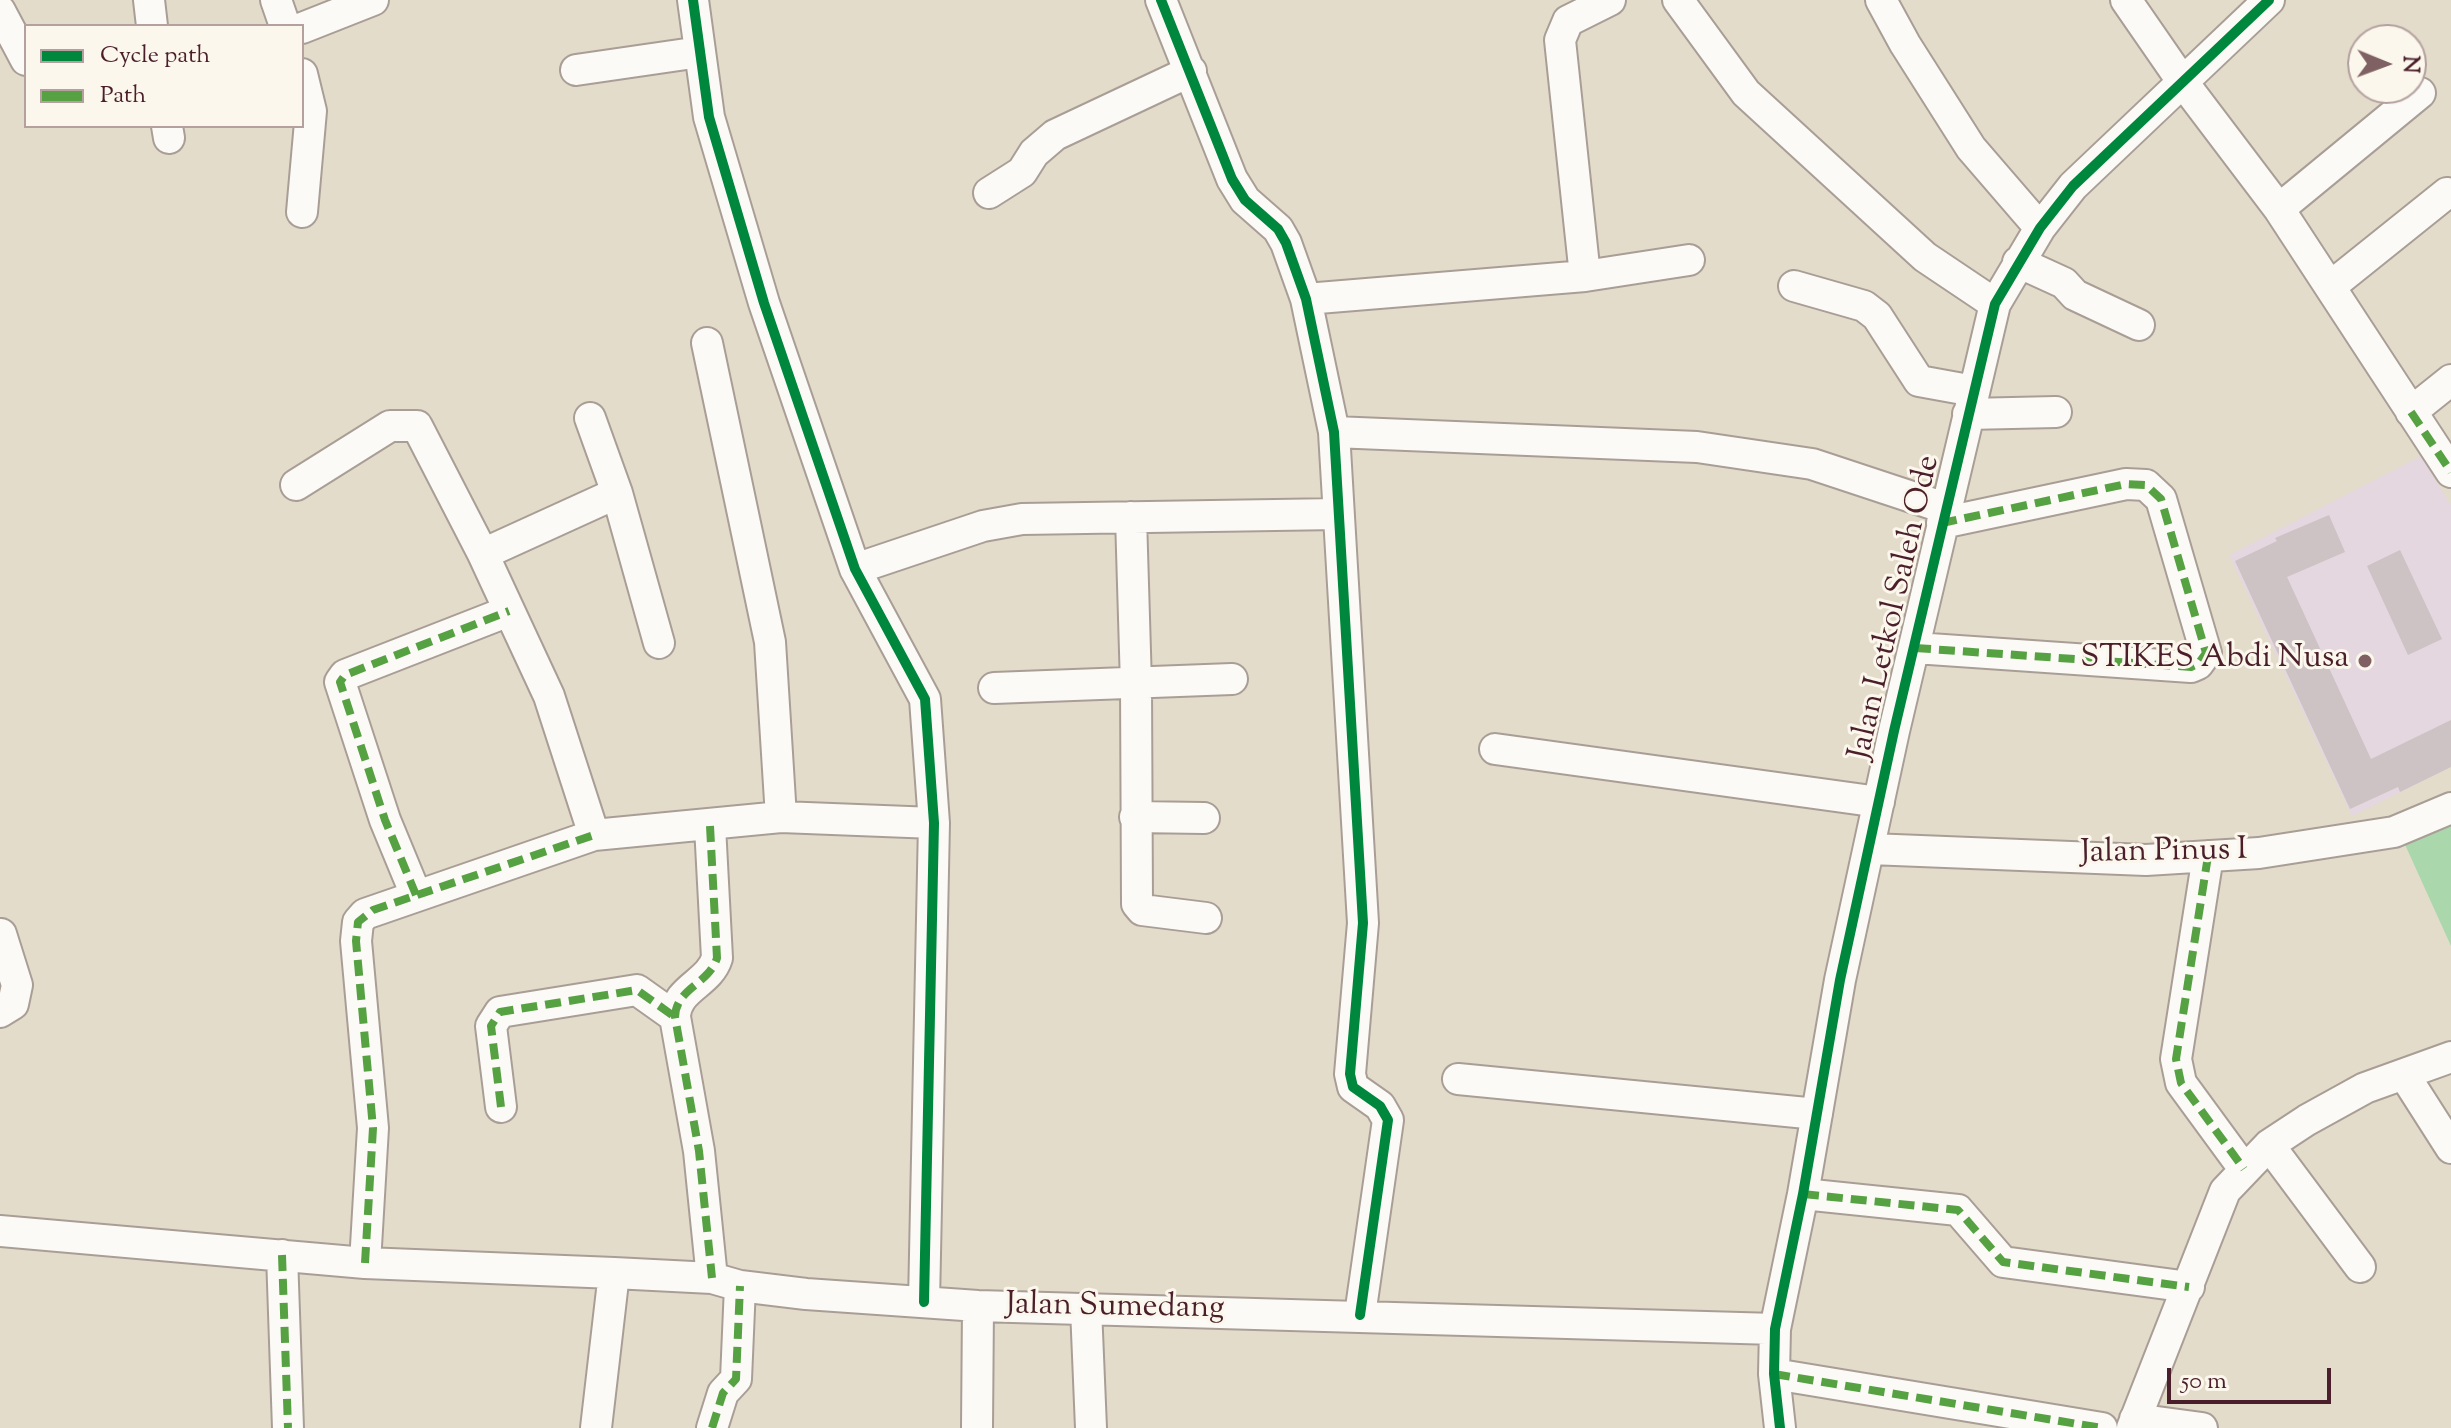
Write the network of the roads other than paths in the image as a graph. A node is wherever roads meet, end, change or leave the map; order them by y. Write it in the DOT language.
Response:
graph roads {
  1 [pos="149,0"];
  2 [pos="276,0"];
  3 [pos="373,0"];
  4 [pos="693,0"];
  5 [pos="1161,0"];
  6 [pos="1610,0"];
  7 [pos="1678,0"];
  8 [pos="1881,0"];
  9 [pos="2126,0"];
  10 [pos="2269,0"];
  11 [pos="0,11"];
  12 [pos="152,24"];
  13 [pos="284,24"];
  14 [pos="304,27"];
  15 [pos="700,52"];
  16 [pos="24,56"];
  17 [pos="576,70"];
  18 [pos="1191,71"];
  19 [pos="2182,81"];
  20 [pos="304,82"];
  21 [pos="2407,104"];
  22 [pos="989,193"];
  23 [pos="2447,193"];
  24 [pos="2279,209"];
  25 [pos="302,212"];
  26 [pos="2040,228"];
  27 [pos="1689,260"];
  28 [pos="2018,262"];
  29 [pos="1585,276"];
  30 [pos="1794,286"];
  31 [pos="2331,286"];
  32 [pos="1306,299"];
  33 [pos="1995,304"];
  34 [pos="2139,325"];
  35 [pos="707,343"];
  36 [pos="2451,380"];
  37 [pos="1971,403"];
  38 [pos="2056,412"];
  39 [pos="2411,412"];
  40 [pos="590,418"];
  41 [pos="1334,432"];
  42 [pos="2451,472"];
  43 [pos="296,485"];
  44 [pos="617,493"];
  45 [pos="1338,514"];
  46 [pos="1944,516"];
  47 [pos="1131,517"];
  48 [pos="483,554"];
  49 [pos="855,569"];
  50 [pos="509,611"];
  51 [pos="659,643"];
  52 [pos="1915,648"];
  53 [pos="1232,679"];
  54 [pos="1136,685"];
  55 [pos="994,688"];
  56 [pos="1495,749"];
  57 [pos="1879,802"];
  58 [pos="2451,808"];
  59 [pos="781,817"];
  60 [pos="1135,817"];
  61 [pos="1204,818"];
  62 [pos="934,823"];
  63 [pos="710,826"];
  64 [pos="594,835"];
  65 [pos="1870,849"];
  66 [pos="2208,856"];
  67 [pos="416,895"];
  68 [pos="1206,918"];
  69 [pos="1,934"];
  70 [pos="0,1012"];
  71 [pos="675,1017"];
  72 [pos="2451,1057"];
  73 [pos="2405,1076"];
  74 [pos="1458,1079"];
  75 [pos="501,1107"];
  76 [pos="1817,1114"];
  77 [pos="2269,1145"];
  78 [pos="2451,1148"];
  79 [pos="2244,1169"];
  80 [pos="1803,1194"];
  81 [pos="0,1231"];
  82 [pos="282,1255"];
  83 [pos="365,1263"];
  84 [pos="2360,1267"];
  85 [pos="614,1273"];
  86 [pos="726,1282"];
  87 [pos="2189,1287"];
  88 [pos="924,1302"];
  89 [pos="978,1306"];
  90 [pos="1086,1308"];
  91 [pos="1360,1315"];
  92 [pos="1775,1329"];
  93 [pos="1774,1374"];
  94 [pos="2134,1424"];
  95 [pos="288,1428"];
  96 [pos="596,1428"];
  97 [pos="712,1428"];
  98 [pos="977,1428"];
  99 [pos="1091,1428"];
  100 [pos="1780,1428"];
  101 [pos="2102,1428"];
  102 [pos="2202,1428"];
  1 -- 12 [label="street"];
  2 -- 13 [label="street"];
  3 -- 14 [label="street"];
  4 -- 15 [label="street"];
  5 -- 18 [label="street"];
  6 -- 29 [label="street"];
  7 -- 33 [label="street"];
  8 -- 26 [label="street"];
  9 -- 19 [label="street"];
  10 -- 19 [label="street, Jalan Letkol Saleh Ode"];
  11 -- 16 [label="street"];
  15 -- 17 [label="street"];
  15 -- 49 [label="street"];
  18 -- 22 [label="street"];
  18 -- 32 [label="street"];
  19 -- 24 [label="street"];
  19 -- 26 [label="street, Jalan Letkol Saleh Ode"];
  20 -- 25 [label="street"];
  21 -- 24 [label="street"];
  23 -- 31 [label="street"];
  24 -- 31 [label="street"];
  26 -- 28 [label="street, Jalan Letkol Saleh Ode"];
  27 -- 29 [label="street"];
  28 -- 33 [label="street, Jalan Letkol Saleh Ode"];
  28 -- 34 [label="street"];
  29 -- 32 [label="street"];
  30 -- 37 [label="street"];
  31 -- 39 [label="street"];
  32 -- 41 [label="street"];
  33 -- 37 [label="street, Jalan Letkol Saleh Ode"];
  35 -- 59 [label="street"];
  36 -- 39 [label="street"];
  37 -- 38 [label="street"];
  37 -- 46 [label="street, Jalan Letkol Saleh Ode"];
  39 -- 42 [label="street"];
  40 -- 44 [label="street"];
  41 -- 45 [label="street"];
  41 -- 46 [label="street"];
  43 -- 48 [label="street"];
  44 -- 48 [label="street"];
  44 -- 51 [label="street"];
  45 -- 47 [label="street"];
  45 -- 91 [label="street"];
  46 -- 52 [label="street, Jalan Letkol Saleh Ode"];
  46 -- 52 [label="street"];
  47 -- 49 [label="street"];
  47 -- 54 [label="street"];
  48 -- 50 [label="street"];
  49 -- 62 [label="street"];
  50 -- 64 [label="street"];
  50 -- 67 [label="street"];
  52 -- 57 [label="street, Jalan Letkol Saleh Ode"];
  53 -- 54 [label="street"];
  54 -- 55 [label="street"];
  54 -- 60 [label="street"];
  56 -- 57 [label="street"];
  57 -- 65 [label="street, Jalan Letkol Saleh Ode"];
  58 -- 66 [label="street, Jalan Pinus I"];
  59 -- 62 [label="street"];
  59 -- 63 [label="street"];
  60 -- 61 [label="street"];
  60 -- 68 [label="street"];
  62 -- 88 [label="street"];
  63 -- 64 [label="street"];
  63 -- 71 [label="street"];
  64 -- 67 [label="street"];
  65 -- 66 [label="street, Jalan Pinus I"];
  65 -- 76 [label="street, Jalan Letkol Saleh Ode"];
  66 -- 79 [label="street"];
  67 -- 83 [label="street"];
  69 -- 70 [label="street"];
  71 -- 75 [label="street"];
  71 -- 86 [label="street"];
  72 -- 73 [label="street"];
  73 -- 77 [label="street"];
  73 -- 78 [label="street"];
  74 -- 76 [label="street"];
  76 -- 80 [label="street, Jalan Letkol Saleh Ode"];
  77 -- 79 [label="street"];
  77 -- 84 [label="street"];
  79 -- 87 [label="street"];
  80 -- 87 [label="street"];
  80 -- 92 [label="street, Jalan Letkol Saleh Ode"];
  81 -- 82 [label="street, Jalan Sumedang"];
  82 -- 83 [label="street, Jalan Sumedang"];
  82 -- 95 [label="street"];
  83 -- 85 [label="street, Jalan Sumedang"];
  85 -- 86 [label="street, Jalan Sumedang"];
  85 -- 96 [label="street"];
  86 -- 88 [label="street, Jalan Sumedang"];
  86 -- 97 [label="street"];
  87 -- 94 [label="street"];
  88 -- 89 [label="street, Jalan Sumedang"];
  89 -- 90 [label="street, Jalan Sumedang"];
  89 -- 98 [label="street"];
  90 -- 91 [label="street, Jalan Sumedang"];
  90 -- 99 [label="street"];
  91 -- 92 [label="street, Jalan Sumedang"];
  92 -- 93 [label="street, Jalan Letkol Saleh Ode"];
  93 -- 100 [label="street, Jalan Letkol Saleh Ode"];
  93 -- 101 [label="street"];
  94 -- 102 [label="street"];
}
